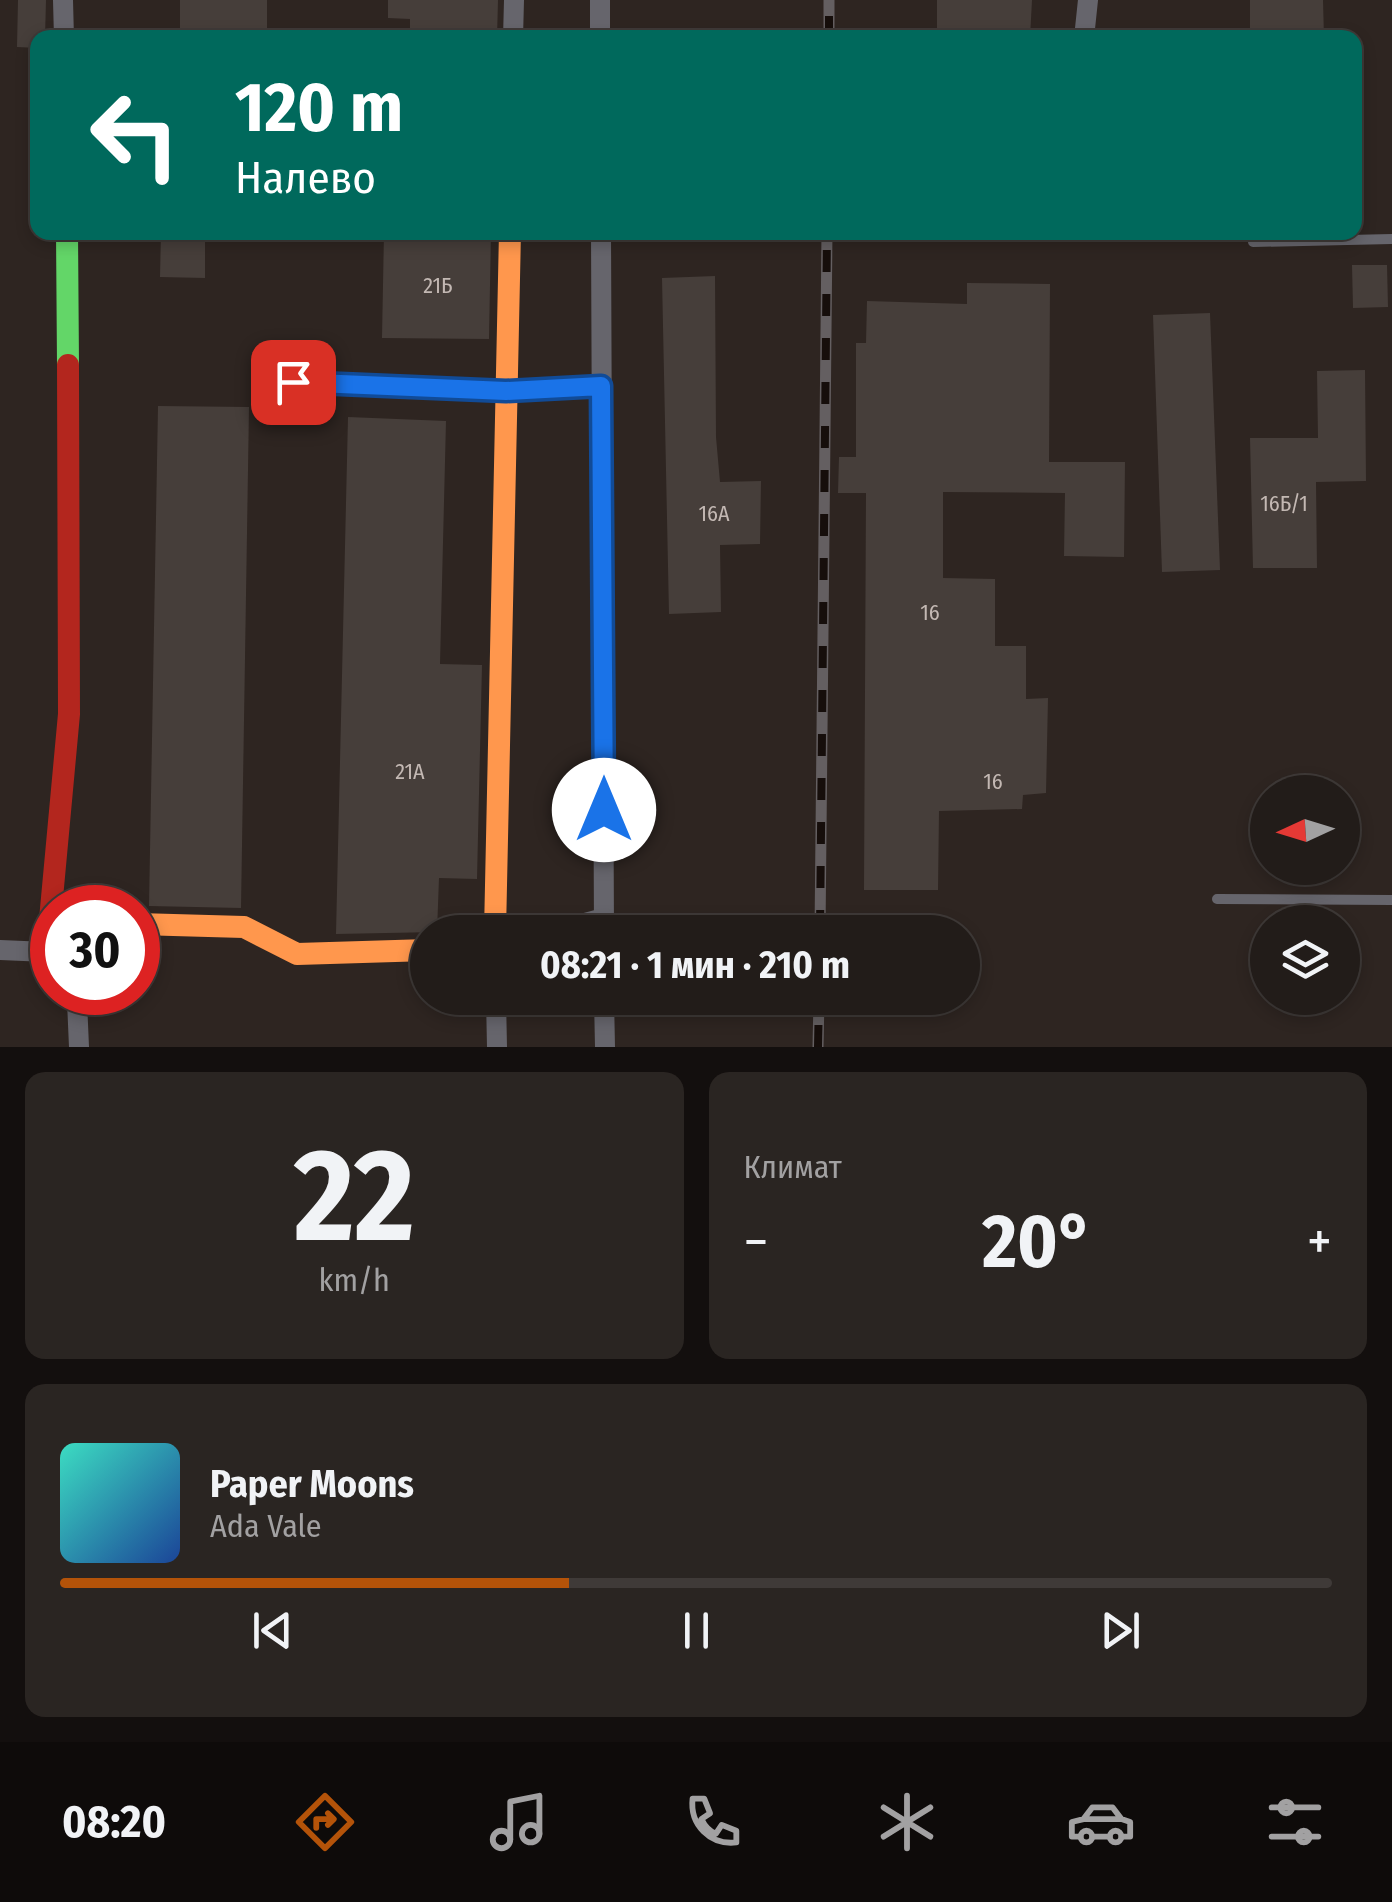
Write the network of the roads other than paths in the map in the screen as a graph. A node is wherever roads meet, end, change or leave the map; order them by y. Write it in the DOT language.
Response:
graph roads {
  1 [pos="63,0"];
  2 [pos="514,0"];
  3 [pos="600,0"];
  4 [pos="1088,0"];
  5 [pos="64,30"];
  6 [pos="513,30"];
  7 [pos="600,30"];
  8 [pos="1085,30"];
  9 [pos="1392,239"];
  10 [pos="67,240"];
  11 [pos="510,240"];
  12 [pos="601,240"];
  13 [pos="1346,240"];
  14 [pos="1362,240"];
  15 [pos="1253,242"];
  16 [pos="293,382"];
  17 [pos="601,386"];
  18 [pos="506,391"];
  19 [pos="56,885"];
  20 [pos="1216,899"];
  21 [pos="1392,900"];
  22 [pos="495,915"];
  23 [pos="604,915"];
  24 [pos="160,924"];
  25 [pos="0,950"];
  26 [pos="410,951"];
  27 [pos="30,952"];
  28 [pos="78,1015"];
  29 [pos="496,1015"];
  30 [pos="604,1015"];
  31 [pos="79,1047"];
  32 [pos="497,1047"];
  33 [pos="605,1047"];
  1 -- 5 [label="street"];
  2 -- 6 [label="street"];
  3 -- 7 [label="street"];
  4 -- 8 [label="street"];
  9 -- 14 [label="lane"];
  10 -- 19 [label="street"];
  11 -- 18 [label="street"];
  12 -- 17 [label="street"];
  13 -- 15 [label="lane"];
  16 -- 18 [label="street"];
  17 -- 18 [label="street"];
  17 -- 23 [label="street"];
  18 -- 22 [label="street"];
  20 -- 21 [label="lane"];
  24 -- 26 [label="street"];
  25 -- 27 [label="street"];
  28 -- 31 [label="street"];
  29 -- 32 [label="street"];
  30 -- 33 [label="street"];
}
